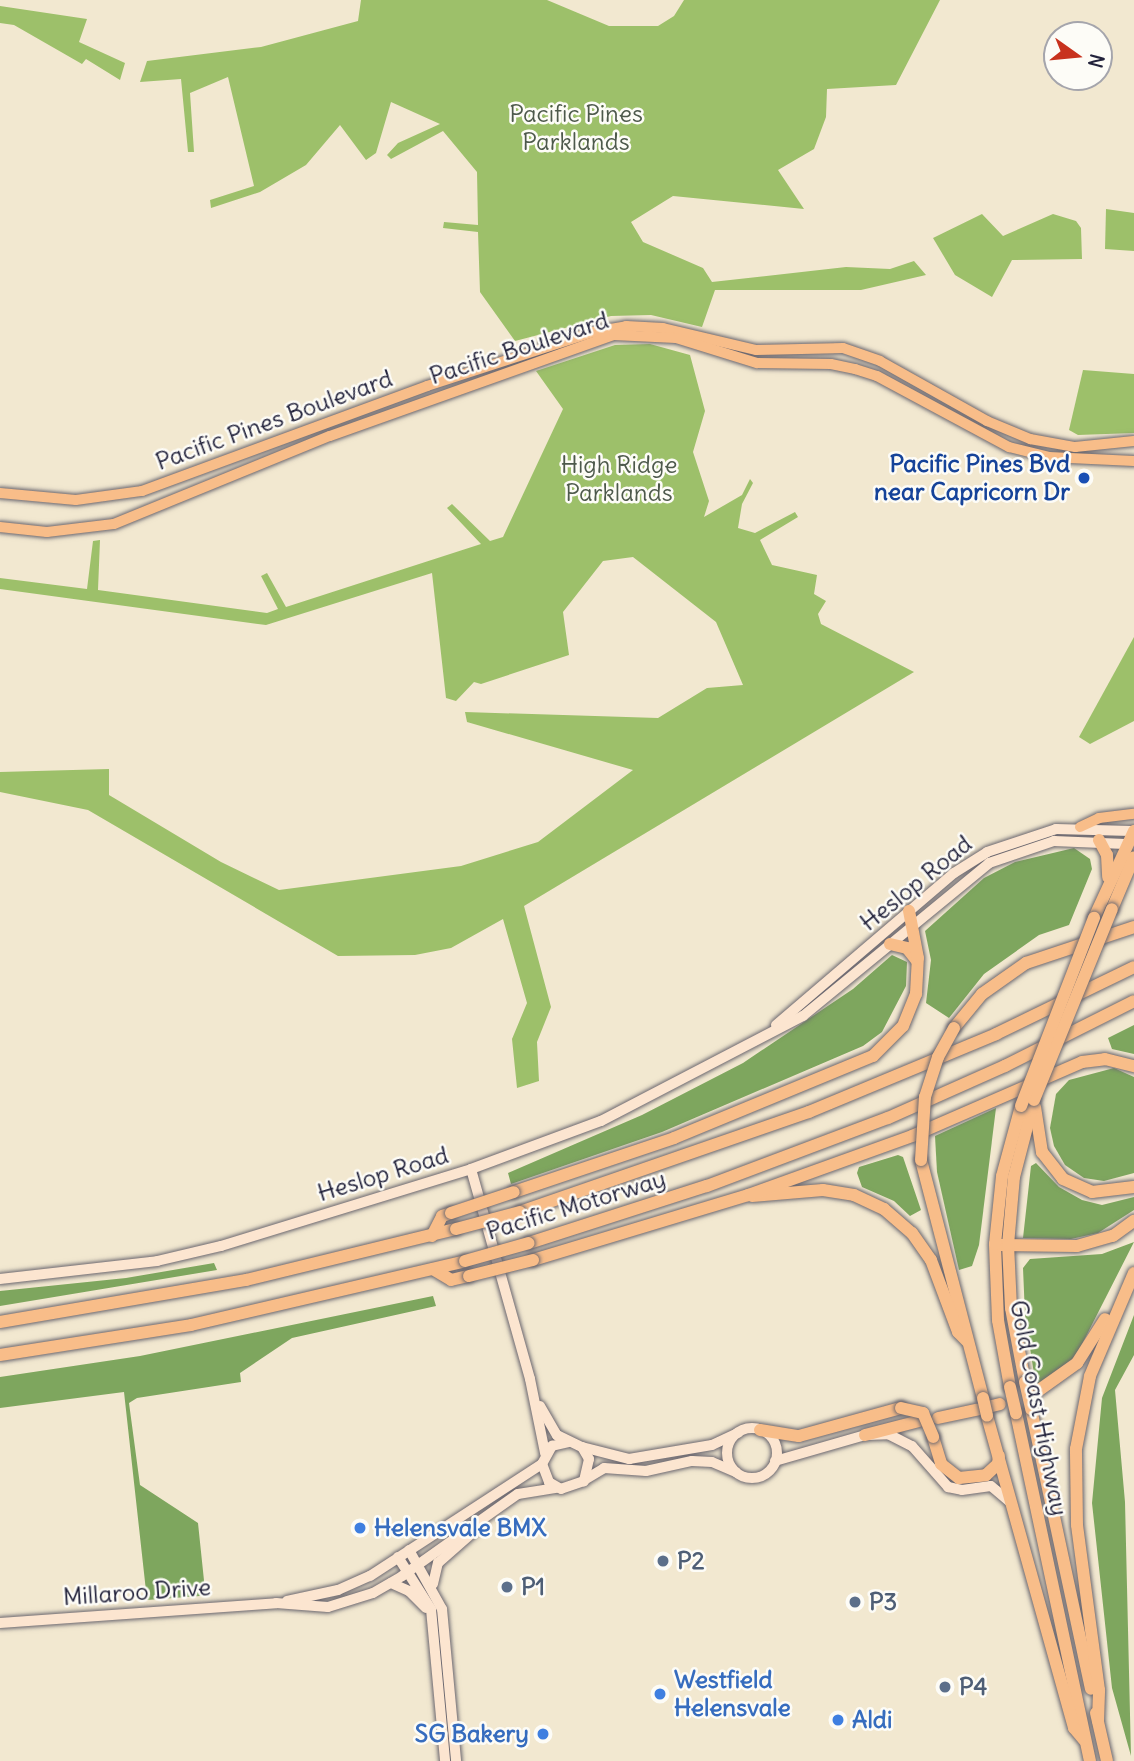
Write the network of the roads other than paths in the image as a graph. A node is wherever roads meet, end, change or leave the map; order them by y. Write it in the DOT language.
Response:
graph roads {
  1 [pos="1134,441"];
  2 [pos="1134,461"];
  3 [pos="0,492"];
  4 [pos="0,527"];
  5 [pos="1134,814"];
  6 [pos="1080,827"];
  7 [pos="1133,828"];
  8 [pos="1099,840"];
  9 [pos="1130,844"];
  10 [pos="1133,862"];
  11 [pos="1108,884"];
  12 [pos="909,911"];
  13 [pos="912,925"];
  14 [pos="1134,928"];
  15 [pos="890,944"];
  16 [pos="919,965"];
  17 [pos="1134,967"];
  18 [pos="1134,1001"];
  19 [pos="757,1041"];
  20 [pos="1134,1066"];
  21 [pos="1034,1100"];
  22 [pos="471,1169"];
  23 [pos="1134,1187"];
  24 [pos="748,1195"];
  25 [pos="1134,1221"];
  26 [pos="432,1236"];
  27 [pos="1001,1245"];
  28 [pos="433,1269"];
  29 [pos="1134,1273"];
  30 [pos="0,1279"];
  31 [pos="1123,1298"];
  32 [pos="0,1322"];
  33 [pos="967,1341"];
  34 [pos="0,1355"];
  35 [pos="530,1379"];
  36 [pos="1035,1393"];
  37 [pos="993,1405"];
  38 [pos="938,1418"];
  39 [pos="919,1421"];
  40 [pos="760,1430"];
  41 [pos="738,1433"];
  42 [pos="865,1435"];
  43 [pos="570,1442"];
  44 [pos="582,1447"];
  45 [pos="545,1453"];
  46 [pos="999,1456"];
  47 [pos="775,1461"];
  48 [pos="542,1464"];
  49 [pos="736,1472"];
  50 [pos="584,1481"];
  51 [pos="557,1488"];
  52 [pos="1012,1506"];
  53 [pos="482,1519"];
  54 [pos="409,1550"];
  55 [pos="398,1557"];
  56 [pos="418,1565"];
  57 [pos="407,1572"];
  58 [pos="391,1583"];
  59 [pos="433,1589"];
  60 [pos="276,1603"];
  61 [pos="431,1614"];
  62 [pos="0,1623"];
  63 [pos="446,1653"];
  64 [pos="438,1684"];
  65 [pos="1098,1721"];
  66 [pos="1087,1743"];
  67 [pos="445,1761"];
  68 [pos="456,1761"];
  69 [pos="1090,1761"];
  70 [pos="1107,1761"];
  1 -- 3 [label="main road, Pacific Pines Boulevard"];
  2 -- 4 [label="main road, Pacific Boulevard"];
  5 -- 6 [label="main road"];
  6 -- 7 [label="street, Heslop Road"];
  6 -- 12 [label="street, Heslop Road"];
  7 -- 9 [label="highway, Gold Coast Highway"];
  8 -- 9 [label="street, Heslop Road"];
  8 -- 11 [label="highway"];
  8 -- 13 [label="street, Heslop Road"];
  9 -- 11 [label="highway, Gold Coast Highway"];
  10 -- 21 [label="highway, Gold Coast Highway, bridge"];
  11 -- 27 [label="highway, Gold Coast Highway, bridge"];
  12 -- 13 [label="highway"];
  12 -- 19 [label="street, Heslop Road"];
  13 -- 15 [label="street, Heslop Road"];
  13 -- 16 [label="highway"];
  14 -- 33 [label="highway, bridge"];
  15 -- 16 [label="highway"];
  15 -- 19 [label="street, Heslop Road"];
  16 -- 26 [label="highway, bridge"];
  17 -- 26 [label="highway, Pacific Motorway, bridge"];
  18 -- 28 [label="highway, Pacific Motorway, bridge"];
  19 -- 22 [label="street, Heslop Road"];
  20 -- 24 [label="highway"];
  21 -- 23 [label="highway"];
  21 -- 27 [label="highway, Gold Coast Highway"];
  22 -- 30 [label="street, Heslop Road"];
  22 -- 35 [label="street"];
  24 -- 28 [label="highway, bridge"];
  24 -- 33 [label="highway"];
  25 -- 27 [label="highway"];
  26 -- 32 [label="highway, Pacific Motorway"];
  27 -- 65 [label="highway, Gold Coast Highway, bridge"];
  27 -- 66 [label="highway, Gold Coast Highway, bridge"];
  28 -- 34 [label="highway, Pacific Motorway"];
  29 -- 31 [label="highway"];
  31 -- 36 [label="highway"];
  31 -- 65 [label="highway"];
  33 -- 37 [label="highway"];
  35 -- 43 [label="street"];
  35 -- 45 [label="street"];
  37 -- 38 [label="highway"];
  37 -- 46 [label="highway"];
  39 -- 42 [label="highway"];
  40 -- 41 [label="street"];
  40 -- 46 [label="highway, bridge"];
  40 -- 47 [label="street"];
  41 -- 44 [label="street"];
  41 -- 49 [label="street"];
  42 -- 47 [label="street"];
  42 -- 52 [label="street"];
  43 -- 44 [label="street"];
  43 -- 45 [label="street"];
  44 -- 50 [label="street"];
  45 -- 48 [label="street"];
  46 -- 52 [label="highway"];
  47 -- 49 [label="street"];
  48 -- 51 [label="street"];
  48 -- 54 [label="street, Millaroo Drive"];
  49 -- 50 [label="street"];
  50 -- 51 [label="street"];
  51 -- 53 [label="street, Millaroo Drive"];
  52 -- 66 [label="highway"];
  53 -- 56 [label="street, Millaroo Drive"];
  53 -- 59 [label="street"];
  54 -- 55 [label="street, Millaroo Drive"];
  54 -- 56 [label="street"];
  55 -- 57 [label="street"];
  55 -- 60 [label="street, Millaroo Drive"];
  56 -- 57 [label="street, Millaroo Drive"];
  56 -- 59 [label="street"];
  57 -- 58 [label="street, Millaroo Drive"];
  57 -- 61 [label="street"];
  58 -- 60 [label="street, Millaroo Drive"];
  58 -- 61 [label="street"];
  59 -- 63 [label="street"];
  60 -- 62 [label="street, Millaroo Drive"];
  61 -- 64 [label="street"];
  63 -- 64 [label="street"];
  63 -- 68 [label="street"];
  64 -- 67 [label="street"];
  65 -- 70 [label="highway, Gold Coast Highway"];
  66 -- 69 [label="highway, Gold Coast Highway"];
}
